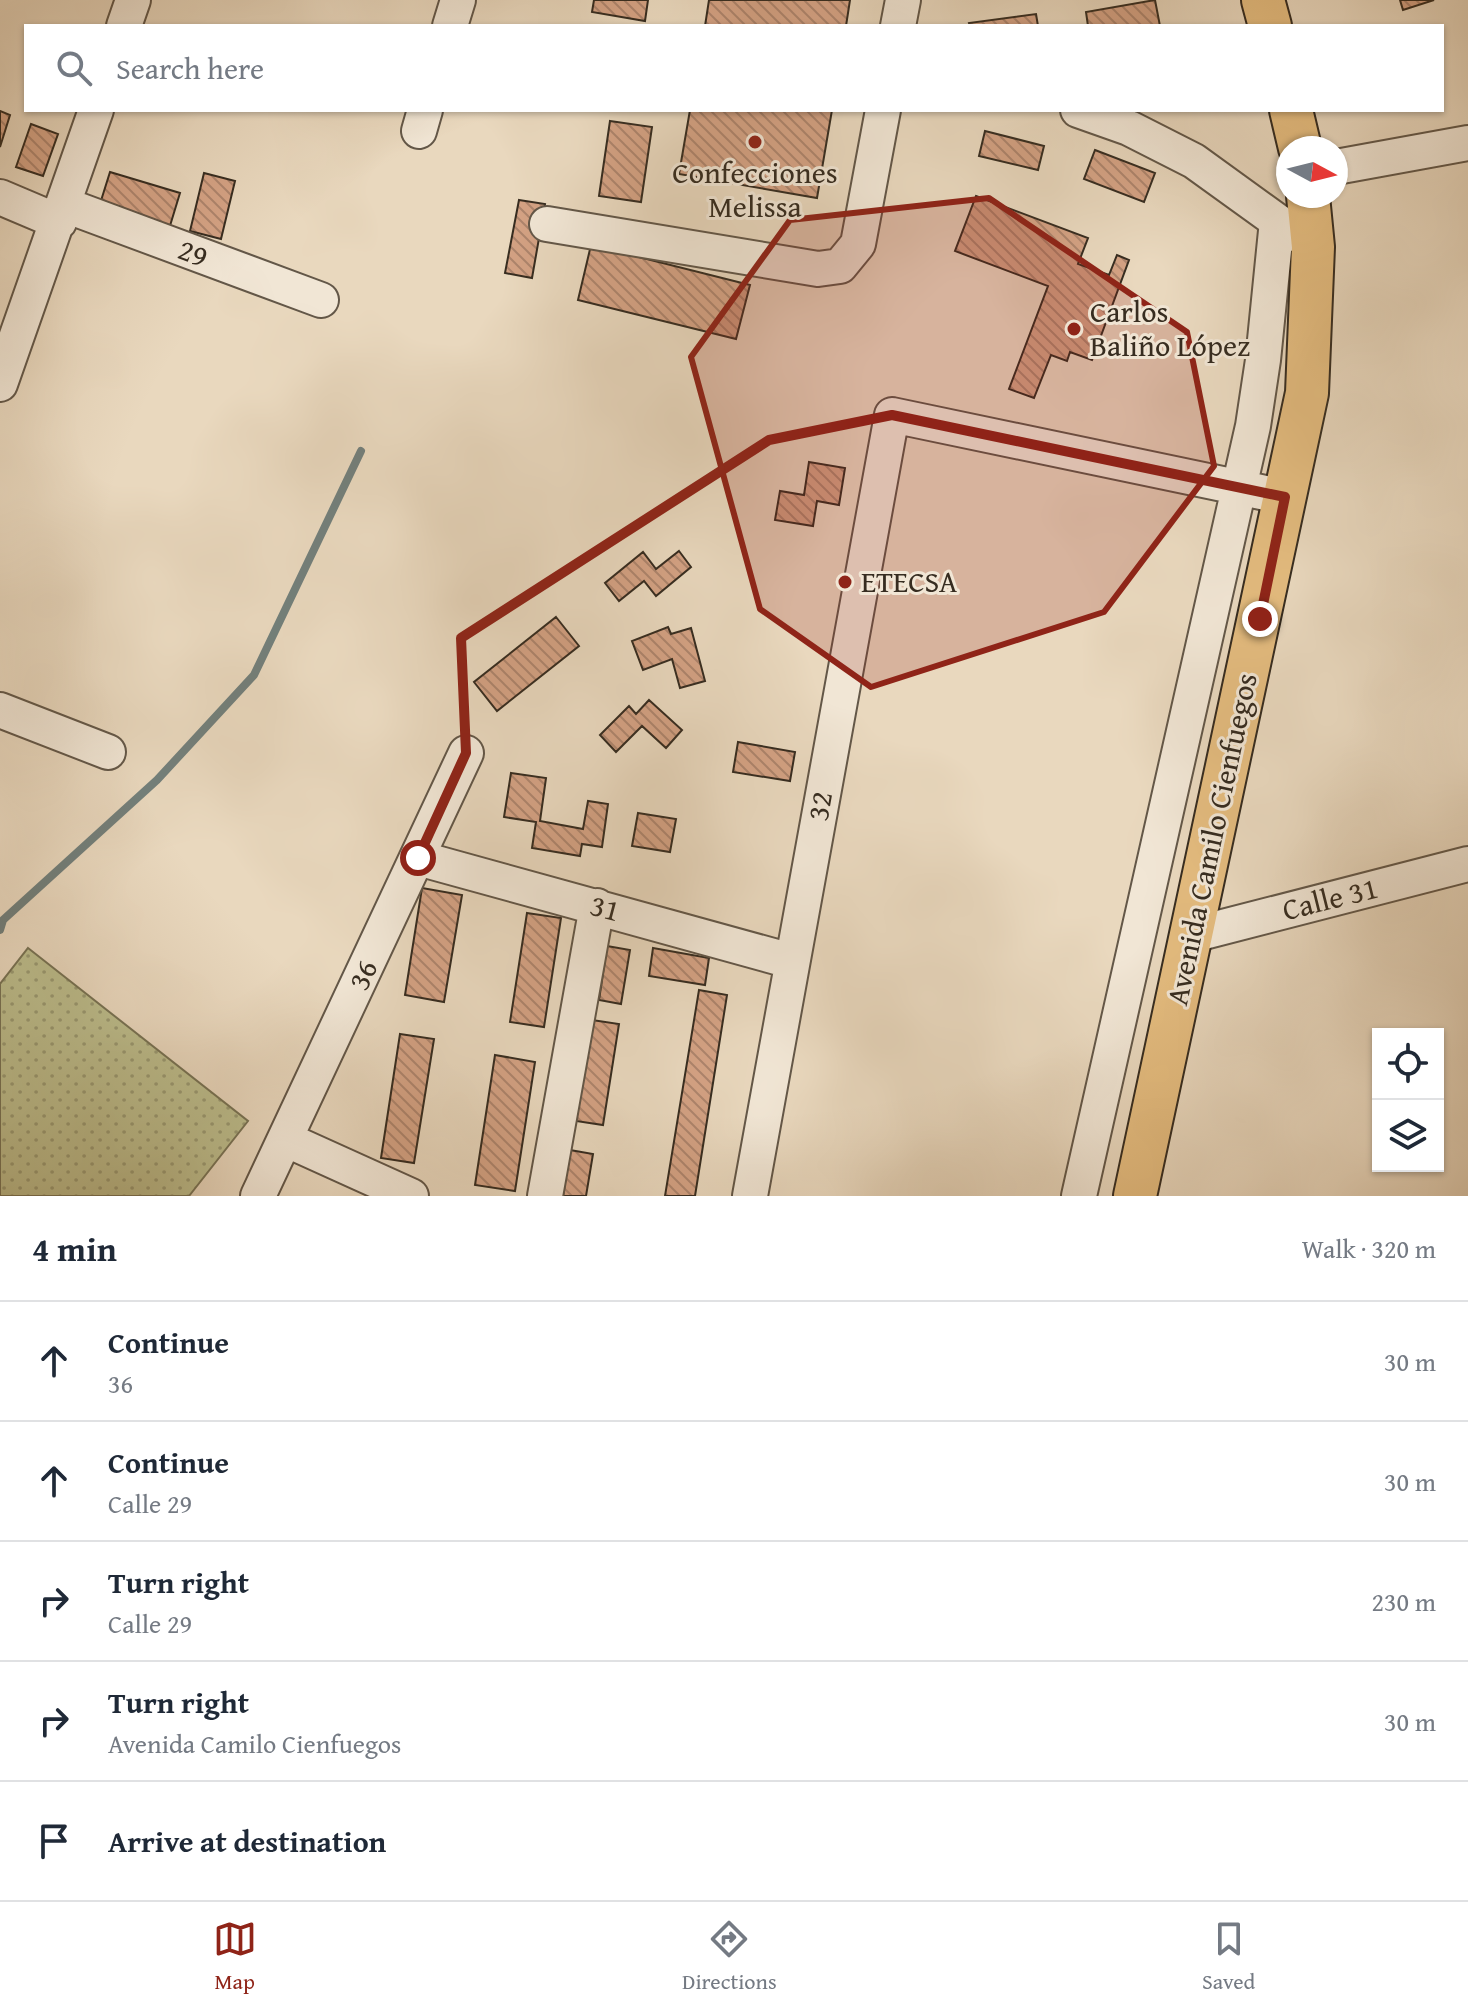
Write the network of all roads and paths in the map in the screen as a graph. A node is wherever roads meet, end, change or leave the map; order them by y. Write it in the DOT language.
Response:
graph roads {
  1 [pos="133,0"];
  2 [pos="458,0"];
  3 [pos="903,0"];
  4 [pos="1263,0"];
  5 [pos="125,24"];
  6 [pos="451,24"];
  7 [pos="898,24"];
  8 [pos="1269,24"];
  9 [pos="95,112"];
  10 [pos="883,112"];
  11 [pos="1084,112"];
  12 [pos="1291,112"];
  13 [pos="1297,136"];
  14 [pos="1468,143"];
  15 [pos="1348,165"];
  16 [pos="0,197"];
  17 [pos="1293,209"];
  18 [pos="62,214"];
  19 [pos="547,224"];
  20 [pos="321,300"];
  21 [pos="0,384"];
  22 [pos="892,415"];
  23 [pos="1238,488"];
  24 [pos="1285,497"];
  25 [pos="0,710"];
  26 [pos="108,752"];
  27 [pos="466,753"];
  28 [pos="418,858"];
  29 [pos="1468,864"];
  30 [pos="597,906"];
  31 [pos="1192,935"];
  32 [pos="791,961"];
  33 [pos="285,1139"];
  34 [pos="258,1196"];
  35 [pos="411,1196"];
  36 [pos="545,1196"];
  37 [pos="750,1196"];
  38 [pos="1079,1196"];
  39 [pos="1135,1196"];
  1 -- 5 [label="street"];
  2 -- 6 [label="street"];
  3 -- 7 [label="street"];
  4 -- 8 [label="main road"];
  9 -- 18 [label="street"];
  10 -- 19 [label="street"];
  11 -- 17 [label="street"];
  12 -- 13 [label="main road"];
  14 -- 15 [label="street"];
  16 -- 18 [label="street, 29"];
  17 -- 23 [label="street"];
  17 -- 24 [label="main road, Avenida Camilo Cienfuegos"];
  18 -- 20 [label="street, 29"];
  18 -- 21 [label="street"];
  22 -- 23 [label="street"];
  22 -- 27 [label="path"];
  22 -- 32 [label="street, 32"];
  23 -- 24 [label="street"];
  23 -- 38 [label="street"];
  24 -- 31 [label="main road, Avenida Camilo Cienfuegos"];
  25 -- 26 [label="street"];
  27 -- 28 [label="street, 36"];
  28 -- 30 [label="street, 31"];
  28 -- 33 [label="street, 36"];
  29 -- 31 [label="street, Calle 31"];
  30 -- 32 [label="street, 31"];
  30 -- 36 [label="street"];
  31 -- 39 [label="main road, Avenida Camilo Cienfuegos"];
  32 -- 37 [label="street, 32"];
  33 -- 34 [label="street, 36"];
  33 -- 35 [label="street"];
}
